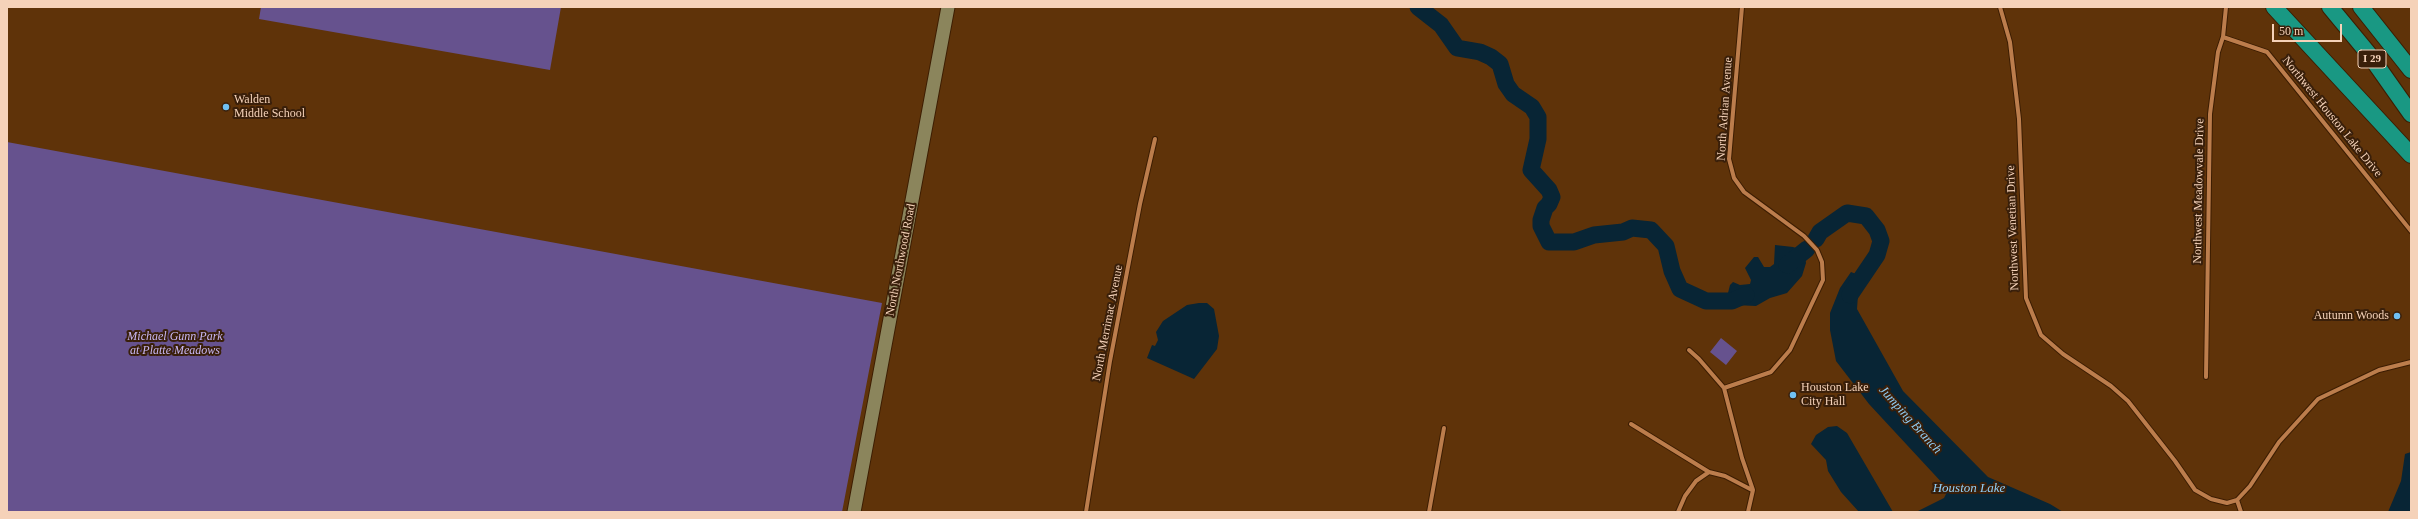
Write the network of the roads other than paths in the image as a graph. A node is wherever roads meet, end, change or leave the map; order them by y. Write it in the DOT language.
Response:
graph roads {
  1 [pos="948,7"];
  2 [pos="1742,7"];
  3 [pos="2000,7"];
  4 [pos="2226,7"];
  5 [pos="2274,7"];
  6 [pos="2330,7"];
  7 [pos="2361,7"];
  8 [pos="2223,37"];
  9 [pos="2411,70"];
  10 [pos="2411,114"];
  11 [pos="1155,140"];
  12 [pos="2411,155"];
  13 [pos="2411,231"];
  14 [pos="1689,350"];
  15 [pos="2411,362"];
  16 [pos="2206,377"];
  17 [pos="1724,388"];
  18 [pos="1631,424"];
  19 [pos="1444,428"];
  20 [pos="1709,472"];
  21 [pos="1753,490"];
  22 [pos="2237,500"];
  23 [pos="854,512"];
  24 [pos="1086,512"];
  25 [pos="1429,512"];
  26 [pos="1678,512"];
  27 [pos="1748,512"];
  28 [pos="2241,512"];
  1 -- 23 [label="street, North Northwood Road"];
  2 -- 17 [label="street, North Adrian Avenue"];
  3 -- 22 [label="street, Northwest Venetian Drive"];
  4 -- 8 [label="street, Northwest Meadowvale Drive"];
  5 -- 12 [label="highway"];
  6 -- 10 [label="highway, I 29"];
  7 -- 9 [label="highway, I 29"];
  8 -- 13 [label="street, Northwest Houston Lake Drive"];
  8 -- 16 [label="street, Northwest Meadowvale Drive"];
  11 -- 24 [label="street, North Merrimac Avenue"];
  14 -- 17 [label="street"];
  15 -- 22 [label="street"];
  17 -- 21 [label="street"];
  18 -- 20 [label="street"];
  19 -- 25 [label="street"];
  20 -- 21 [label="street"];
  20 -- 26 [label="street"];
  21 -- 27 [label="street"];
  22 -- 28 [label="street"];
}
